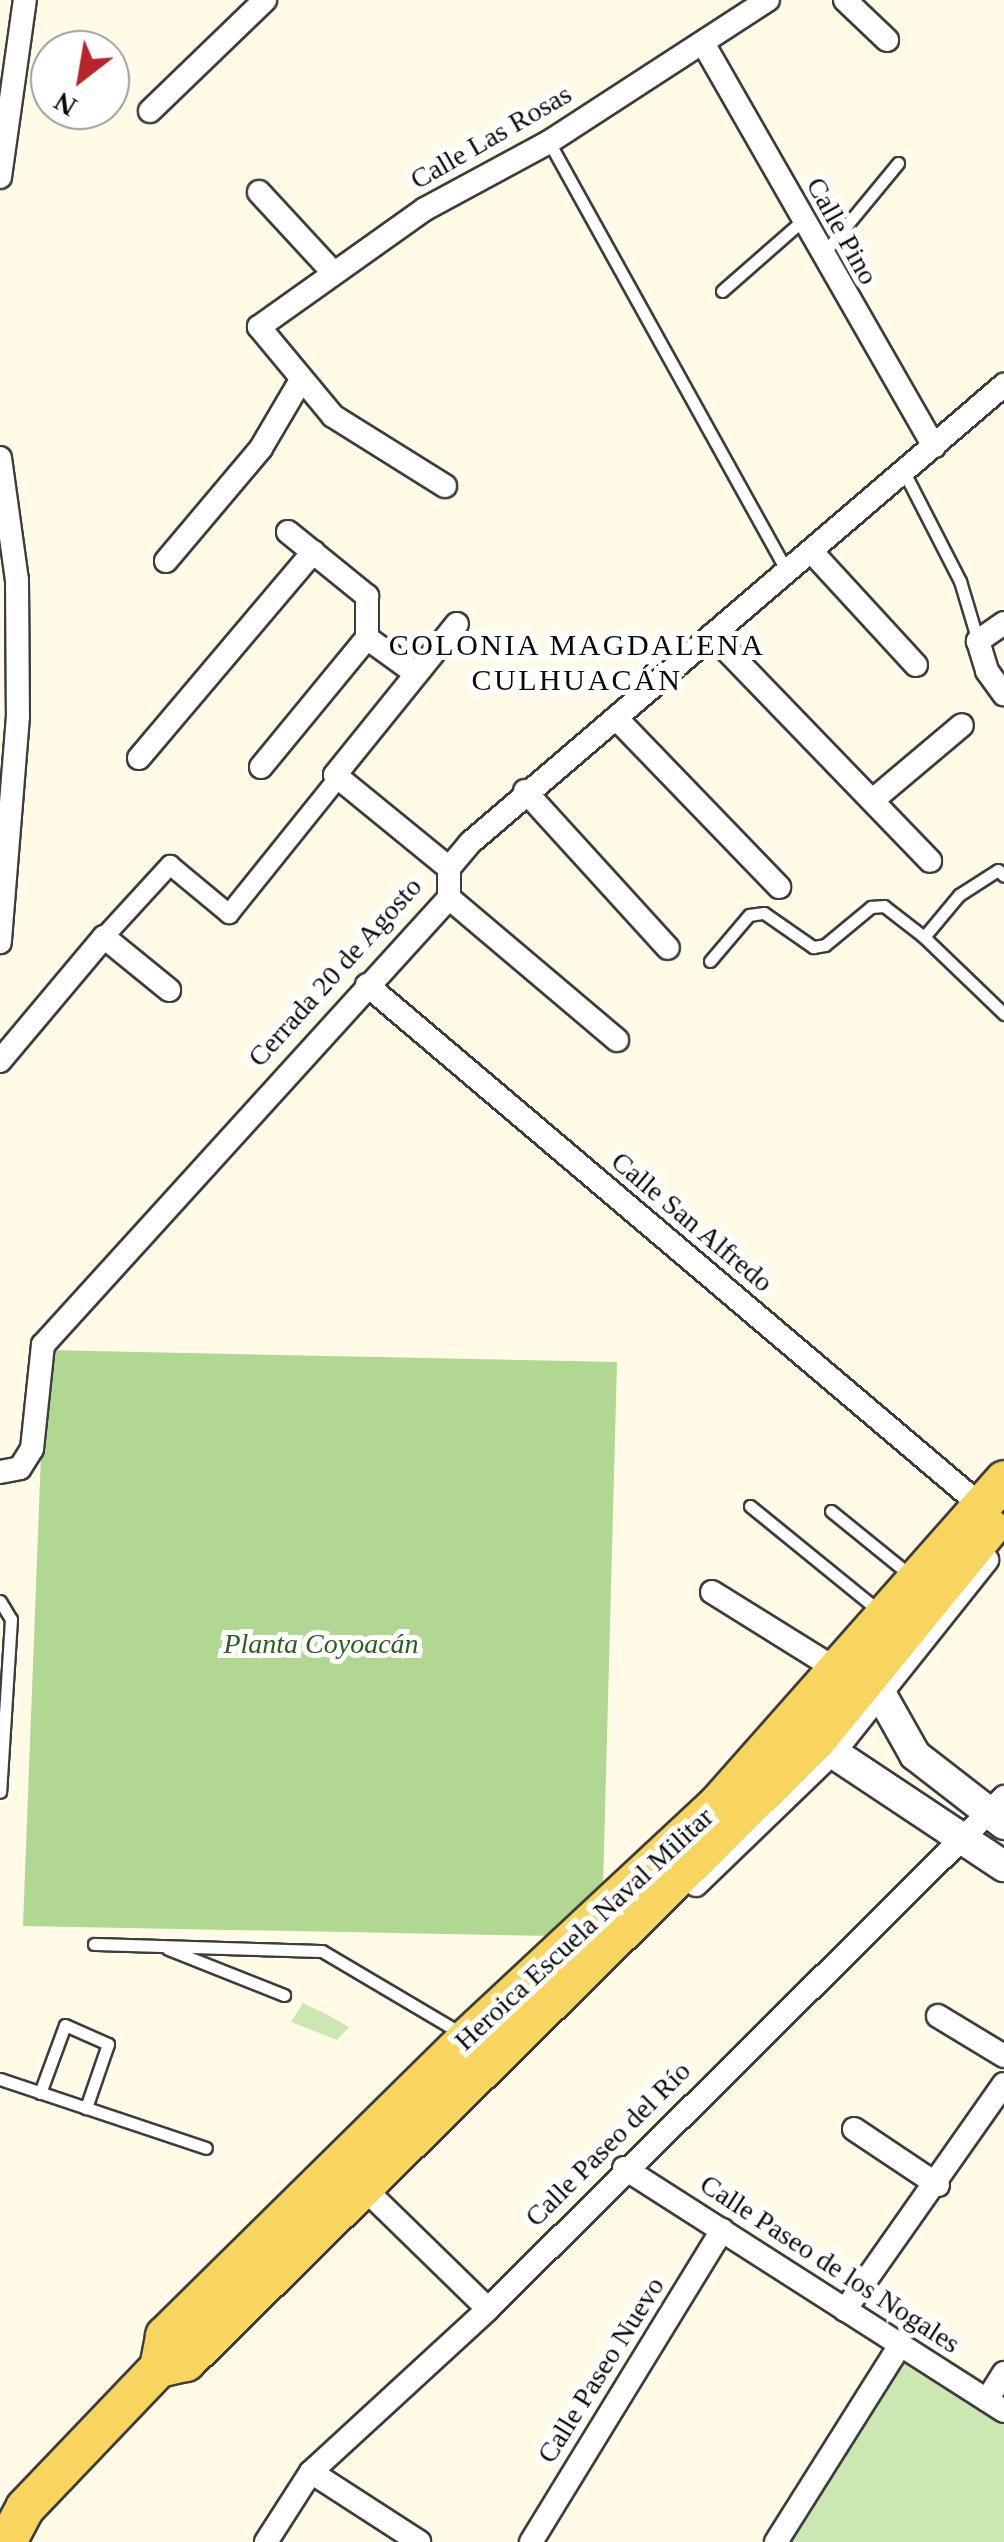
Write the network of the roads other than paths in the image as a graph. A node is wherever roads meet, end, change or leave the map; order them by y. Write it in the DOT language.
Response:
graph roads {
  1 [pos="25,0"];
  2 [pos="265,0"];
  3 [pos="845,0"];
  4 [pos="753,4"];
  5 [pos="887,40"];
  6 [pos="703,43"];
  7 [pos="150,111"];
  8 [pos="549,142"];
  9 [pos="898,162"];
  10 [pos="0,177"];
  11 [pos="259,192"];
  12 [pos="802,221"];
  13 [pos="820,257"];
  14 [pos="332,271"];
  15 [pos="722,291"];
  16 [pos="301,380"];
  17 [pos="1004,385"];
  18 [pos="934,446"];
  19 [pos="0,458"];
  20 [pos="904,472"];
  21 [pos="445,486"];
  22 [pos="288,532"];
  23 [pos="811,551"];
  24 [pos="313,552"];
  25 [pos="166,560"];
  26 [pos="787,571"];
  27 [pos="1004,623"];
  28 [pos="457,624"];
  29 [pos="712,635"];
  30 [pos="367,638"];
  31 [pos="978,641"];
  32 [pos="916,665"];
  33 [pos="414,672"];
  34 [pos="1004,694"];
  35 [pos="616,718"];
  36 [pos="962,725"];
  37 [pos="139,758"];
  38 [pos="261,767"];
  39 [pos="338,772"];
  40 [pos="524,791"];
  41 [pos="872,800"];
  42 [pos="930,861"];
  43 [pos="449,868"];
  44 [pos="1004,876"];
  45 [pos="779,887"];
  46 [pos="449,898"];
  47 [pos="104,937"];
  48 [pos="924,937"];
  49 [pos="0,942"];
  50 [pos="668,948"];
  51 [pos="710,960"];
  52 [pos="366,986"];
  53 [pos="169,990"];
  54 [pos="1004,1014"];
  55 [pos="618,1040"];
  56 [pos="0,1061"];
  57 [pos="0,1472"];
  58 [pos="996,1499"];
  59 [pos="750,1506"];
  60 [pos="831,1511"];
  61 [pos="1004,1538"];
  62 [pos="913,1578"];
  63 [pos="712,1592"];
  64 [pos="0,1602"];
  65 [pos="882,1613"];
  66 [pos="862,1680"];
  67 [pos="813,1738"];
  68 [pos="0,1792"];
  69 [pos="999,1812"];
  70 [pos="962,1839"];
  71 [pos="1004,1866"];
  72 [pos="94,1944"];
  73 [pos="160,1946"];
  74 [pos="284,1995"];
  75 [pos="938,2016"];
  76 [pos="467,2038"];
  77 [pos="1004,2056"];
  78 [pos="0,2080"];
  79 [pos="1004,2084"];
  80 [pos="40,2093"];
  81 [pos="86,2108"];
  82 [pos="854,2130"];
  83 [pos="206,2148"];
  84 [pos="624,2168"];
  85 [pos="938,2185"];
  86 [pos="370,2194"];
  87 [pos="722,2230"];
  88 [pos="488,2308"];
  89 [pos="845,2310"];
  90 [pos="900,2345"];
  91 [pos="159,2368"];
  92 [pos="1004,2373"];
  93 [pos="996,2405"];
  94 [pos="311,2472"];
  95 [pos="21,2518"];
  96 [pos="7,2542"];
  97 [pos="266,2542"];
  98 [pos="419,2542"];
  99 [pos="530,2542"];
  100 [pos="776,2542"];
  1 -- 10 [label="street"];
  2 -- 7 [label="street"];
  3 -- 5 [label="street"];
  4 -- 6 [label="street, Calle Las Rosas"];
  6 -- 8 [label="street, Calle Las Rosas"];
  6 -- 12 [label="street, Calle Pino"];
  8 -- 14 [label="street, Calle Las Rosas"];
  8 -- 26 [label="lane"];
  9 -- 13 [label="lane"];
  11 -- 14 [label="street"];
  12 -- 13 [label="street, Calle Pino"];
  12 -- 15 [label="lane"];
  13 -- 18 [label="street, Calle Pino"];
  14 -- 16 [label="street, Calle Las Rosas"];
  16 -- 21 [label="street"];
  16 -- 25 [label="street"];
  17 -- 18 [label="street, Cerrada 20 de Agosto"];
  18 -- 20 [label="street, Cerrada 20 de Agosto"];
  19 -- 49 [label="street"];
  20 -- 23 [label="street, Cerrada 20 de Agosto"];
  20 -- 31 [label="lane"];
  22 -- 24 [label="street"];
  23 -- 26 [label="street, Cerrada 20 de Agosto"];
  23 -- 32 [label="street"];
  24 -- 30 [label="street"];
  24 -- 37 [label="street"];
  26 -- 29 [label="street, Cerrada 20 de Agosto"];
  27 -- 31 [label="street"];
  28 -- 33 [label="street"];
  29 -- 35 [label="street, Cerrada 20 de Agosto"];
  29 -- 41 [label="street"];
  30 -- 33 [label="street"];
  30 -- 38 [label="street"];
  31 -- 34 [label="street"];
  33 -- 39 [label="street"];
  35 -- 40 [label="street, Cerrada 20 de Agosto"];
  35 -- 45 [label="street"];
  36 -- 41 [label="street"];
  39 -- 43 [label="street"];
  39 -- 47 [label="street"];
  40 -- 43 [label="street, Cerrada 20 de Agosto"];
  40 -- 50 [label="street"];
  41 -- 42 [label="street"];
  43 -- 46 [label="street, Cerrada 20 de Agosto"];
  44 -- 48 [label="lane"];
  46 -- 52 [label="street, Cerrada 20 de Agosto"];
  46 -- 55 [label="street"];
  47 -- 53 [label="street"];
  47 -- 56 [label="street"];
  48 -- 51 [label="lane"];
  48 -- 54 [label="lane"];
  52 -- 57 [label="street, Cerrada 20 de Agosto"];
  52 -- 58 [label="street, Calle San Alfredo"];
  58 -- 62 [label="main road, Heroica Escuela Naval Militar"];
  58 -- 66 [label="main road, Heroica Escuela Naval Militar"];
  59 -- 65 [label="lane"];
  60 -- 62 [label="lane"];
  61 -- 66 [label="street, Heroica Escuela Naval Militar"];
  62 -- 65 [label="main road, Heroica Escuela Naval Militar"];
  63 -- 66 [label="street"];
  64 -- 68 [label="lane"];
  65 -- 66 [label="main road, Heroica Escuela Naval Militar"];
  66 -- 67 [label="main road, Heroica Escuela Naval Militar"];
  66 -- 67 [label="street, Heroica Escuela Naval Militar"];
  66 -- 69 [label="street"];
  67 -- 70 [label="street"];
  67 -- 76 [label="main road, Heroica Escuela Naval Militar"];
  67 -- 86 [label="main road, Heroica Escuela Naval Militar"];
  69 -- 70 [label="street, Calle Paseo del Río"];
  70 -- 71 [label="street"];
  70 -- 84 [label="street, Calle Paseo del Río"];
  72 -- 73 [label="lane"];
  73 -- 74 [label="lane"];
  73 -- 76 [label="lane"];
  75 -- 77 [label="street"];
  76 -- 91 [label="main road, Heroica Escuela Naval Militar"];
  78 -- 80 [label="lane"];
  79 -- 85 [label="street"];
  80 -- 81 [label="lane"];
  80 -- 81 [label="lane"];
  81 -- 83 [label="lane"];
  82 -- 85 [label="street"];
  84 -- 87 [label="street, Calle Paseo de los Nogales"];
  84 -- 88 [label="street, Calle Paseo del Río"];
  85 -- 89 [label="street"];
  86 -- 88 [label="street"];
  86 -- 91 [label="main road, Heroica Escuela Naval Militar"];
  87 -- 89 [label="street, Calle Paseo de los Nogales"];
  87 -- 99 [label="street, Calle Paseo Nuevo"];
  88 -- 94 [label="street, Calle Paseo del Río"];
  89 -- 90 [label="street, Calle Paseo de los Nogales"];
  90 -- 93 [label="street, Calle Paseo de los Nogales"];
  90 -- 100 [label="street"];
  91 -- 95 [label="main road, Heroica Escuela Naval Militar"];
  92 -- 93 [label="street"];
  94 -- 97 [label="street, Calle Paseo del Río"];
  94 -- 98 [label="street"];
  95 -- 96 [label="main road, Heroica Escuela Naval Militar"];
}
